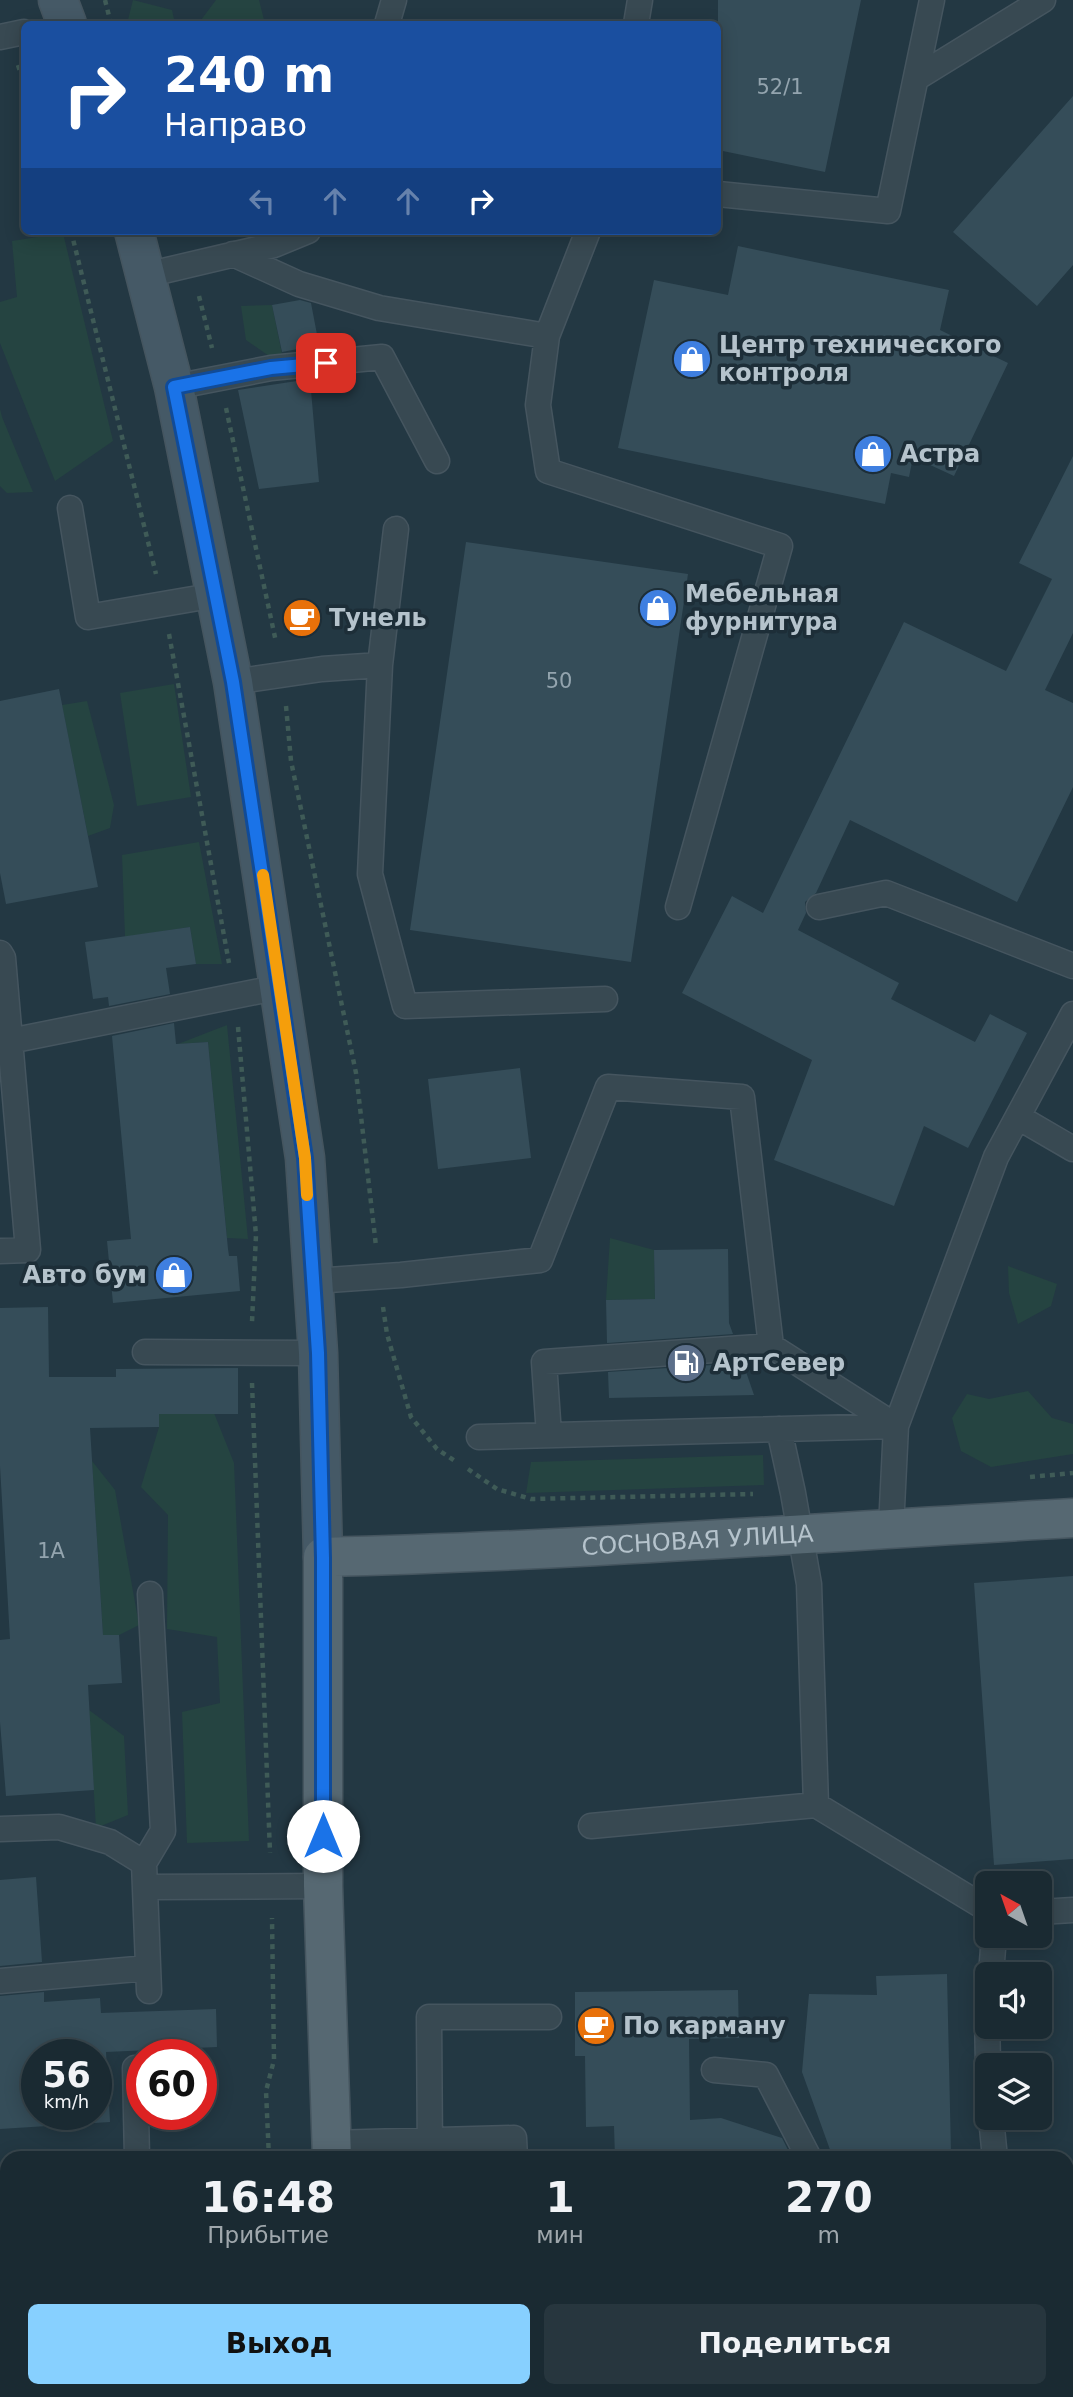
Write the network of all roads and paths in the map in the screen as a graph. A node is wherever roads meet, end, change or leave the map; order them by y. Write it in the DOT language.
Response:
graph roads {
  1 [pos="394,0"];
  2 [pos="640,0"];
  3 [pos="932,0"];
  4 [pos="1043,0"];
  5 [pos="388,21"];
  6 [pos="636,21"];
  7 [pos="21,33"];
  8 [pos="0,37"];
  9 [pos="918,78"];
  10 [pos="721,194"];
  11 [pos="72,235"];
  12 [pos="135,235"];
  13 [pos="254,235"];
  14 [pos="298,235"];
  15 [pos="586,235"];
  16 [pos="233,254"];
  17 [pos="190,264"];
  18 [pos="146,275"];
  19 [pos="547,336"];
  20 [pos="220,377"];
  21 [pos="174,387"];
  22 [pos="437,461"];
  23 [pos="70,508"];
  24 [pos="396,529"];
  25 [pos="216,595"];
  26 [pos="164,604"];
  27 [pos="380,665"];
  28 [pos="283,674"];
  29 [pos="233,682"];
  30 [pos="678,907"];
  31 [pos="819,907"];
  32 [pos="0,953"];
  33 [pos="1073,966"];
  34 [pos="280,987"];
  35 [pos="235,996"];
  36 [pos="605,999"];
  37 [pos="1073,1014"];
  38 [pos="10,1041"];
  39 [pos="1017,1117"];
  40 [pos="1073,1149"];
  41 [pos="0,1251"];
  42 [pos="380,1277"];
  43 [pos="314,1281"];
  44 [pos="771,1346"];
  45 [pos="251,1351"];
  46 [pos="145,1352"];
  47 [pos="318,1353"];
  48 [pos="896,1426"];
  49 [pos="779,1429"];
  50 [pos="549,1436"];
  51 [pos="479,1437"];
  52 [pos="1073,1473"];
  53 [pos="1018,1479"];
  54 [pos="793,1493"];
  55 [pos="1073,1518"];
  56 [pos="891,1528"];
  57 [pos="801,1535"];
  58 [pos="323,1558"];
  59 [pos="150,1594"];
  60 [pos="816,1805"];
  61 [pos="590,1826"];
  62 [pos="0,1829"];
  63 [pos="145,1875"];
  64 [pos="323,1885"];
  65 [pos="272,1887"];
  66 [pos="975,1902"];
  67 [pos="1073,1910"];
  68 [pos="1052,1911"];
  69 [pos="0,1981"];
  70 [pos="549,2017"];
  71 [pos="714,2070"];
  72 [pos="136,2130"];
  73 [pos="993,2130"];
  74 [pos="429,2149"];
  75 [pos="332,2150"];
  76 [pos="137,2151"];
  77 [pos="269,2151"];
  78 [pos="515,2151"];
  79 [pos="805,2151"];
  80 [pos="994,2151"];
  1 -- 5 [label="lane"];
  2 -- 6 [label="lane"];
  3 -- 9 [label="lane"];
  4 -- 9 [label="lane"];
  7 -- 8 [label="lane"];
  9 -- 10 [label="lane"];
  11 -- 26 [label="path"];
  12 -- 18 [label="main road"];
  13 -- 16 [label="lane"];
  14 -- 16 [label="lane"];
  15 -- 19 [label="lane"];
  16 -- 17 [label="lane"];
  16 -- 19 [label="lane"];
  17 -- 18 [label="lane"];
  17 -- 20 [label="path"];
  18 -- 21 [label="main road"];
  19 -- 30 [label="lane"];
  20 -- 21 [label="lane"];
  20 -- 22 [label="lane"];
  20 -- 28 [label="path"];
  21 -- 25 [label="main road"];
  23 -- 26 [label="lane"];
  24 -- 27 [label="lane"];
  25 -- 26 [label="lane"];
  25 -- 29 [label="main road"];
  26 -- 35 [label="path"];
  27 -- 28 [label="lane"];
  27 -- 36 [label="lane"];
  28 -- 29 [label="lane"];
  28 -- 42 [label="path"];
  29 -- 34 [label="main road"];
  31 -- 33 [label="lane"];
  32 -- 38 [label="lane"];
  34 -- 35 [label="lane"];
  34 -- 43 [label="main road"];
  35 -- 38 [label="lane"];
  35 -- 45 [label="path"];
  37 -- 39 [label="lane"];
  38 -- 41 [label="lane"];
  39 -- 40 [label="lane"];
  39 -- 48 [label="lane"];
  42 -- 43 [label="lane"];
  42 -- 44 [label="lane"];
  42 -- 54 [label="path"];
  43 -- 47 [label="main road"];
  44 -- 48 [label="lane"];
  44 -- 50 [label="lane"];
  45 -- 46 [label="lane"];
  45 -- 47 [label="lane"];
  45 -- 65 [label="path"];
  47 -- 58 [label="main road"];
  48 -- 49 [label="lane"];
  48 -- 56 [label="lane"];
  49 -- 50 [label="lane"];
  49 -- 54 [label="lane"];
  50 -- 51 [label="lane"];
  52 -- 53 [label="path"];
  54 -- 57 [label="lane"];
  55 -- 56 [label="main road, СОСНОВАЯ УЛИЦА"];
  56 -- 57 [label="main road, СОСНОВАЯ УЛИЦА"];
  57 -- 58 [label="main road, СОСНОВАЯ УЛИЦА"];
  57 -- 60 [label="lane"];
  58 -- 64 [label="main road"];
  59 -- 63 [label="lane"];
  60 -- 61 [label="lane"];
  60 -- 66 [label="lane"];
  62 -- 63 [label="lane"];
  63 -- 65 [label="lane"];
  63 -- 69 [label="lane"];
  64 -- 65 [label="lane"];
  64 -- 75 [label="main road"];
  65 -- 77 [label="path"];
  67 -- 68 [label="lane"];
  70 -- 74 [label="lane"];
  71 -- 79 [label="lane"];
  72 -- 76 [label="lane"];
  73 -- 80 [label="lane"];
  74 -- 75 [label="lane"];
  74 -- 78 [label="lane"];
}
